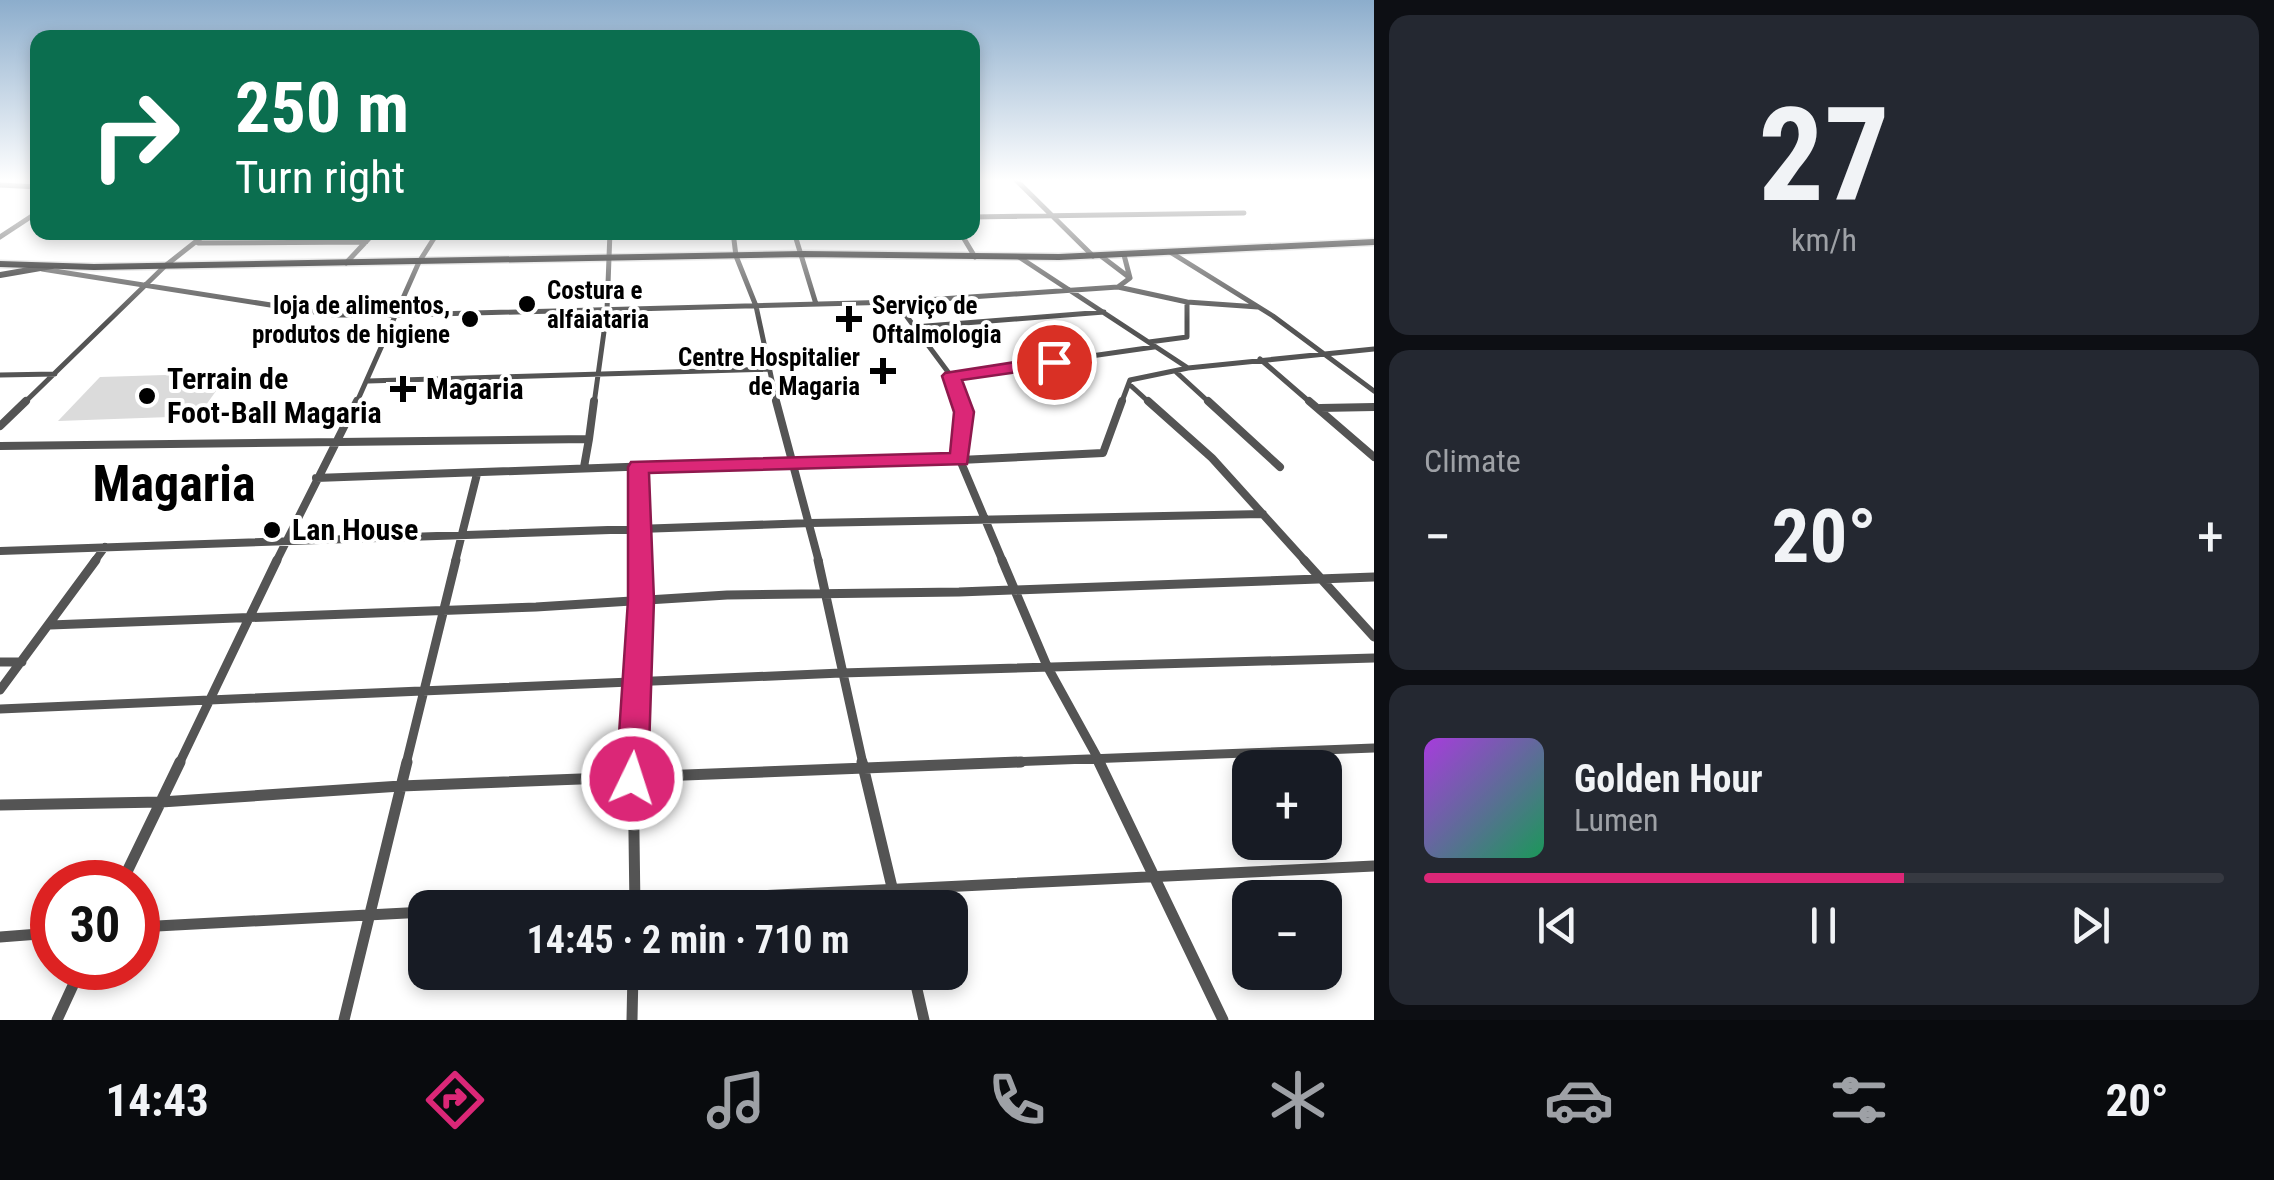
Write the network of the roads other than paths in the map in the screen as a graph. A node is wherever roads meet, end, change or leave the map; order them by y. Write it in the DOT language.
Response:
graph roads {
  1 [pos="1067,228"];
  2 [pos="201,240"];
  3 [pos="433,240"];
  4 [pos="609,240"];
  5 [pos="735,240"];
  6 [pos="797,240"];
  7 [pos="965,240"];
  8 [pos="366,242"];
  9 [pos="1374,242"];
  10 [pos="198,243"];
  11 [pos="1170,252"];
  12 [pos="803,254"];
  13 [pos="1124,254"];
  14 [pos="736,256"];
  15 [pos="1097,256"];
  16 [pos="975,257"];
  17 [pos="608,258"];
  18 [pos="1019,258"];
  19 [pos="419,262"];
  20 [pos="346,263"];
  21 [pos="0,264"];
  22 [pos="165,266"];
  23 [pos="47,268"];
  24 [pos="0,275"];
  25 [pos="1130,278"];
  26 [pos="146,287"];
  27 [pos="1118,287"];
  28 [pos="1067,288"];
  29 [pos="896,302"];
  30 [pos="1187,302"];
  31 [pos="816,304"];
  32 [pos="756,306"];
  33 [pos="1260,308"];
  34 [pos="607,310"];
  35 [pos="1104,312"];
  36 [pos="398,315"];
  37 [pos="914,327"];
  38 [pos="1152,345"];
  39 [pos="1374,350"];
  40 [pos="1324,352"];
  41 [pos="1260,359"];
  42 [pos="1188,368"];
  43 [pos="770,369"];
  44 [pos="1175,371"];
  45 [pos="598,373"];
  46 [pos="55,374"];
  47 [pos="0,375"];
  48 [pos="951,376"];
  49 [pos="368,380"];
  50 [pos="1128,384"];
  51 [pos="1374,391"];
  52 [pos="1320,408"];
  53 [pos="1374,408"];
  54 [pos="0,426"];
  55 [pos="589,439"];
  56 [pos="333,442"];
  57 [pos="0,446"];
  58 [pos="1374,456"];
  59 [pos="960,460"];
  60 [pos="793,461"];
  61 [pos="584,467"];
  62 [pos="638,467"];
  63 [pos="1280,468"];
  64 [pos="478,474"];
  65 [pos="316,478"];
  66 [pos="1263,514"];
  67 [pos="983,520"];
  68 [pos="811,522"];
  69 [pos="640,529"];
  70 [pos="462,536"];
  71 [pos="286,541"];
  72 [pos="105,547"];
  73 [pos="0,551"];
  74 [pos="1374,578"];
  75 [pos="1323,579"];
  76 [pos="1017,590"];
  77 [pos="828,595"];
  78 [pos="641,600"];
  79 [pos="444,610"];
  80 [pos="250,618"];
  81 [pos="50,625"];
  82 [pos="1374,637"];
  83 [pos="1374,658"];
  84 [pos="0,662"];
  85 [pos="22,662"];
  86 [pos="1047,666"];
  87 [pos="841,673"];
  88 [pos="638,684"];
  89 [pos="0,690"];
  90 [pos="423,692"];
  91 [pos="208,704"];
  92 [pos="0,709"];
  93 [pos="1374,748"];
  94 [pos="1098,759"];
  95 [pos="864,770"];
  96 [pos="632,779"];
  97 [pos="401,786"];
  98 [pos="161,802"];
  99 [pos="0,805"];
  100 [pos="133,860"];
  101 [pos="1374,866"];
  102 [pos="1150,874"];
  103 [pos="893,888"];
  104 [pos="635,890"];
  105 [pos="861,890"];
  106 [pos="408,913"];
  107 [pos="370,914"];
  108 [pos="160,926"];
  109 [pos="30,935"];
  110 [pos="0,938"];
  111 [pos="70,990"];
  112 [pos="633,990"];
  113 [pos="917,990"];
  114 [pos="56,1020"];
  115 [pos="344,1020"];
  116 [pos="632,1020"];
  117 [pos="924,1020"];
  118 [pos="1223,1020"];
  1 -- 15 [label="street"];
  2 -- 10 [label="street"];
  3 -- 19 [label="street"];
  4 -- 17 [label="street"];
  5 -- 14 [label="street"];
  6 -- 12 [label="street"];
  7 -- 16 [label="street"];
  8 -- 10 [label="street"];
  8 -- 20 [label="street"];
  9 -- 11 [label="main road"];
  10 -- 22 [label="street"];
  11 -- 13 [label="main road"];
  11 -- 33 [label="street"];
  12 -- 14 [label="main road"];
  12 -- 16 [label="main road"];
  12 -- 31 [label="street"];
  13 -- 15 [label="main road"];
  13 -- 25 [label="street"];
  14 -- 17 [label="main road"];
  14 -- 32 [label="street"];
  15 -- 18 [label="main road"];
  15 -- 25 [label="street"];
  16 -- 18 [label="main road"];
  17 -- 19 [label="main road"];
  17 -- 34 [label="street"];
  18 -- 28 [label="street"];
  19 -- 20 [label="main road"];
  19 -- 36 [label="street"];
  20 -- 22 [label="main road"];
  21 -- 23 [label="main road"];
  22 -- 23 [label="main road"];
  22 -- 26 [label="street"];
  23 -- 24 [label="main road"];
  23 -- 26 [label="street"];
  25 -- 27 [label="street"];
  26 -- 36 [label="street"];
  26 -- 46 [label="street"];
  27 -- 28 [label="street"];
  27 -- 30 [label="street"];
  28 -- 29 [label="street"];
  28 -- 35 [label="street"];
  29 -- 31 [label="street"];
  29 -- 37 [label="street"];
  30 -- 33 [label="street"];
  30 -- 38 [label="street"];
  31 -- 32 [label="street"];
  32 -- 34 [label="street"];
  32 -- 43 [label="street"];
  33 -- 40 [label="street"];
  34 -- 36 [label="street"];
  34 -- 45 [label="street"];
  35 -- 37 [label="street"];
  35 -- 38 [label="street"];
  36 -- 49 [label="street"];
  37 -- 48 [label="street"];
  38 -- 42 [label="street"];
  38 -- 48 [label="street"];
  39 -- 40 [label="street"];
  40 -- 41 [label="street"];
  40 -- 51 [label="street"];
  41 -- 42 [label="street"];
  41 -- 52 [label="street"];
  42 -- 44 [label="street"];
  43 -- 45 [label="street"];
  43 -- 60 [label="street"];
  44 -- 50 [label="street"];
  44 -- 63 [label="street"];
  45 -- 49 [label="street"];
  45 -- 55 [label="street"];
  46 -- 47 [label="street"];
  46 -- 54 [label="street"];
  48 -- 59 [label="street"];
  49 -- 56 [label="street"];
  50 -- 59 [label="street"];
  50 -- 66 [label="street"];
  52 -- 53 [label="street"];
  52 -- 58 [label="street"];
  55 -- 56 [label="street"];
  55 -- 61 [label="street"];
  56 -- 57 [label="street"];
  56 -- 65 [label="street"];
  59 -- 60 [label="street"];
  59 -- 67 [label="street"];
  60 -- 62 [label="street"];
  60 -- 68 [label="street"];
  61 -- 62 [label="street"];
  61 -- 64 [label="street"];
  62 -- 69 [label="street"];
  64 -- 65 [label="street"];
  64 -- 70 [label="street"];
  65 -- 71 [label="street"];
  66 -- 67 [label="street"];
  66 -- 75 [label="street"];
  67 -- 68 [label="street"];
  67 -- 76 [label="street"];
  68 -- 69 [label="street"];
  68 -- 77 [label="street"];
  69 -- 70 [label="street"];
  69 -- 78 [label="street"];
  70 -- 71 [label="street"];
  70 -- 79 [label="street"];
  71 -- 72 [label="street"];
  71 -- 80 [label="street"];
  72 -- 73 [label="street"];
  72 -- 81 [label="street"];
  74 -- 75 [label="street"];
  75 -- 76 [label="street"];
  75 -- 82 [label="street"];
  76 -- 77 [label="street"];
  76 -- 86 [label="street"];
  77 -- 78 [label="street"];
  77 -- 87 [label="street"];
  78 -- 79 [label="street"];
  78 -- 88 [label="street"];
  79 -- 80 [label="street"];
  79 -- 90 [label="street"];
  80 -- 81 [label="street"];
  80 -- 91 [label="street"];
  81 -- 85 [label="street"];
  83 -- 86 [label="street"];
  84 -- 85 [label="street"];
  85 -- 89 [label="street"];
  86 -- 87 [label="street"];
  86 -- 94 [label="street"];
  87 -- 88 [label="street"];
  87 -- 95 [label="street"];
  88 -- 90 [label="street"];
  88 -- 96 [label="street"];
  90 -- 91 [label="street"];
  90 -- 97 [label="street"];
  91 -- 92 [label="street"];
  91 -- 98 [label="street"];
  93 -- 94 [label="street"];
  94 -- 95 [label="street"];
  94 -- 102 [label="street"];
  95 -- 96 [label="street"];
  95 -- 103 [label="street"];
  96 -- 97 [label="street"];
  96 -- 104 [label="street"];
  97 -- 98 [label="street"];
  97 -- 107 [label="street"];
  98 -- 99 [label="street"];
  98 -- 100 [label="street"];
  101 -- 102 [label="street"];
  102 -- 103 [label="street"];
  102 -- 118 [label="street"];
  103 -- 105 [label="street"];
  106 -- 107 [label="street"];
  107 -- 108 [label="street"];
  107 -- 115 [label="street"];
  109 -- 110 [label="street"];
  111 -- 114 [label="street"];
  112 -- 116 [label="street"];
  113 -- 117 [label="street"];
}
